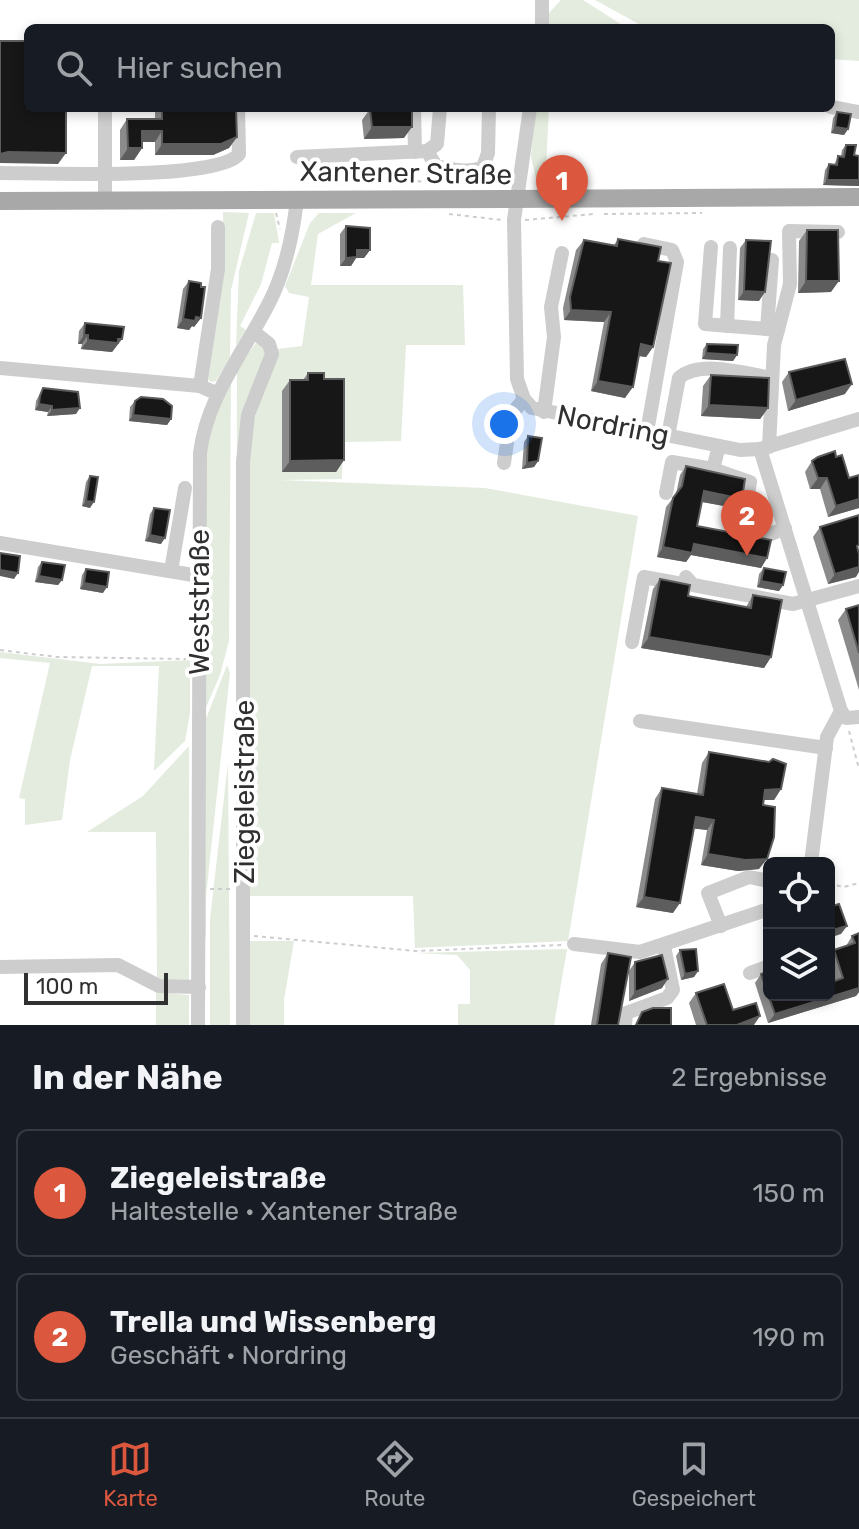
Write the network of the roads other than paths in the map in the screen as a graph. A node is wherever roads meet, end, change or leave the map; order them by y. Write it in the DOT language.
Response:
graph roads {
  1 [pos="542,0"];
  2 [pos="542,24"];
  3 [pos="835,108"];
  4 [pos="105,112"];
  5 [pos="238,112"];
  6 [pos="415,112"];
  7 [pos="440,112"];
  8 [pos="489,112"];
  9 [pos="529,112"];
  10 [pos="859,112"];
  11 [pos="421,152"];
  12 [pos="297,157"];
  13 [pos="105,171"];
  14 [pos="0,173"];
  15 [pos="859,197"];
  16 [pos="297,199"];
  17 [pos="105,200"];
  18 [pos="0,201"];
  19 [pos="517,202"];
  20 [pos="218,227"];
  21 [pos="838,232"];
  22 [pos="621,241"];
  23 [pos="711,247"];
  24 [pos="730,248"];
  25 [pos="562,253"];
  26 [pos="772,260"];
  27 [pos="727,326"];
  28 [pos="772,330"];
  29 [pos="254,332"];
  30 [pos="0,368"];
  31 [pos="772,378"];
  32 [pos="200,386"];
  33 [pos="218,394"];
  34 [pos="524,399"];
  35 [pos="544,412"];
  36 [pos="859,419"];
  37 [pos="647,432"];
  38 [pos="668,436"];
  39 [pos="719,446"];
  40 [pos="764,448"];
  41 [pos="504,463"];
  42 [pos="713,469"];
  43 [pos="185,488"];
  44 [pos="666,493"];
  45 [pos="746,507"];
  46 [pos="785,528"];
  47 [pos="726,532"];
  48 [pos="0,543"];
  49 [pos="171,571"];
  50 [pos="199,576"];
  51 [pos="859,586"];
  52 [pos="809,601"];
  53 [pos="632,642"];
  54 [pos="849,715"];
  55 [pos="640,721"];
  56 [pos="826,748"];
  57 [pos="812,857"];
  58 [pos="763,880"];
  59 [pos="763,911"];
  60 [pos="721,926"];
  61 [pos="574,944"];
  62 [pos="660,946"];
  63 [pos="0,967"];
  64 [pos="763,968"];
  65 [pos="750,973"];
  66 [pos="199,987"];
  67 [pos="198,1025"];
  68 [pos="243,1025"];
  69 [pos="625,1025"];
  1 -- 2 [label="street"];
  3 -- 10 [label="street"];
  4 -- 13 [label="street"];
  5 -- 13 [label="street"];
  6 -- 11 [label="street"];
  7 -- 11 [label="street"];
  8 -- 11 [label="street"];
  9 -- 19 [label="street, Nordring"];
  11 -- 12 [label="street"];
  13 -- 14 [label="street"];
  13 -- 17 [label="street"];
  15 -- 19 [label="main road, Xantener Straße"];
  16 -- 17 [label="main road, Xantener Straße"];
  16 -- 19 [label="main road, Xantener Straße"];
  16 -- 29 [label="street, Weststraße"];
  17 -- 18 [label="main road, Xantener Straße"];
  19 -- 34 [label="street, Nordring"];
  20 -- 32 [label="street"];
  21 -- 28 [label="street"];
  22 -- 37 [label="street"];
  23 -- 27 [label="street"];
  24 -- 27 [label="street"];
  25 -- 35 [label="street"];
  26 -- 28 [label="street"];
  27 -- 28 [label="street"];
  28 -- 31 [label="street"];
  29 -- 33 [label="street, Weststraße"];
  29 -- 68 [label="street, Ziegeleistraße"];
  30 -- 32 [label="street"];
  31 -- 38 [label="street"];
  31 -- 40 [label="street"];
  32 -- 33 [label="street"];
  33 -- 50 [label="street, Weststraße"];
  34 -- 35 [label="street, Nordring"];
  34 -- 41 [label="street"];
  35 -- 37 [label="street, Nordring"];
  36 -- 40 [label="street, Nordring"];
  37 -- 38 [label="street, Nordring"];
  38 -- 39 [label="street, Nordring"];
  39 -- 40 [label="street, Nordring"];
  39 -- 42 [label="street"];
  40 -- 46 [label="street"];
  42 -- 44 [label="street"];
  42 -- 45 [label="street"];
  43 -- 49 [label="street"];
  46 -- 47 [label="street"];
  46 -- 52 [label="street"];
  48 -- 49 [label="street"];
  49 -- 50 [label="street"];
  50 -- 66 [label="street, Weststraße"];
  51 -- 52 [label="street"];
  52 -- 53 [label="street"];
  52 -- 54 [label="street"];
  54 -- 56 [label="street"];
  55 -- 56 [label="street"];
  56 -- 57 [label="street"];
  58 -- 60 [label="street"];
  59 -- 60 [label="street"];
  60 -- 62 [label="street"];
  61 -- 62 [label="street"];
  62 -- 69 [label="street"];
  63 -- 66 [label="street"];
  64 -- 65 [label="street"];
  66 -- 67 [label="street, Weststraße"];
}
